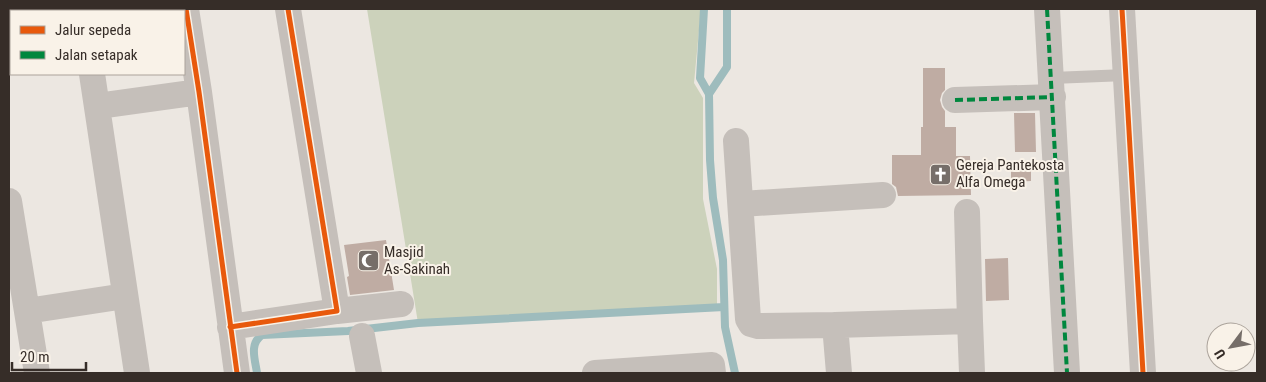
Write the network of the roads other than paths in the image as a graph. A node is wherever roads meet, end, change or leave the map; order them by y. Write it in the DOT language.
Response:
graph roads {
  1 [pos="186,9"];
  2 [pos="288,9"];
  3 [pos="1048,9"];
  4 [pos="1122,9"];
  5 [pos="1126,74"];
  6 [pos="92,75"];
  7 [pos="1052,87"];
  8 [pos="199,92"];
  9 [pos="955,100"];
  10 [pos="98,106"];
  11 [pos="736,141"];
  12 [pos="883,195"];
  13 [pos="9,201"];
  14 [pos="741,204"];
  15 [pos="967,212"];
  16 [pos="125,296"];
  17 [pos="402,304"];
  18 [pos="27,311"];
  19 [pos="337,311"];
  20 [pos="970,321"];
  21 [pos="835,325"];
  22 [pos="230,326"];
  23 [pos="362,336"];
  24 [pos="37,373"];
  25 [pos="137,373"];
  26 [pos="237,373"];
  27 [pos="369,373"];
  28 [pos="595,373"];
  29 [pos="713,373"];
  30 [pos="839,373"];
  31 [pos="972,373"];
  32 [pos="1067,373"];
  33 [pos="1142,373"];
  1 -- 8 [label="street"];
  2 -- 19 [label="street"];
  3 -- 7 [label="street"];
  4 -- 5 [label="street"];
  5 -- 7 [label="lane"];
  5 -- 33 [label="street"];
  6 -- 10 [label="street"];
  7 -- 9 [label="street"];
  7 -- 32 [label="street"];
  8 -- 10 [label="street"];
  8 -- 22 [label="street"];
  10 -- 16 [label="street"];
  11 -- 14 [label="street"];
  12 -- 14 [label="street"];
  13 -- 18 [label="street"];
  14 -- 21 [label="street"];
  15 -- 20 [label="street"];
  16 -- 18 [label="street"];
  16 -- 25 [label="street"];
  17 -- 19 [label="street"];
  18 -- 24 [label="street"];
  19 -- 22 [label="street"];
  20 -- 21 [label="street"];
  20 -- 31 [label="street"];
  21 -- 30 [label="street"];
  22 -- 26 [label="street"];
  23 -- 27 [label="street"];
  28 -- 29 [label="street"];
}
